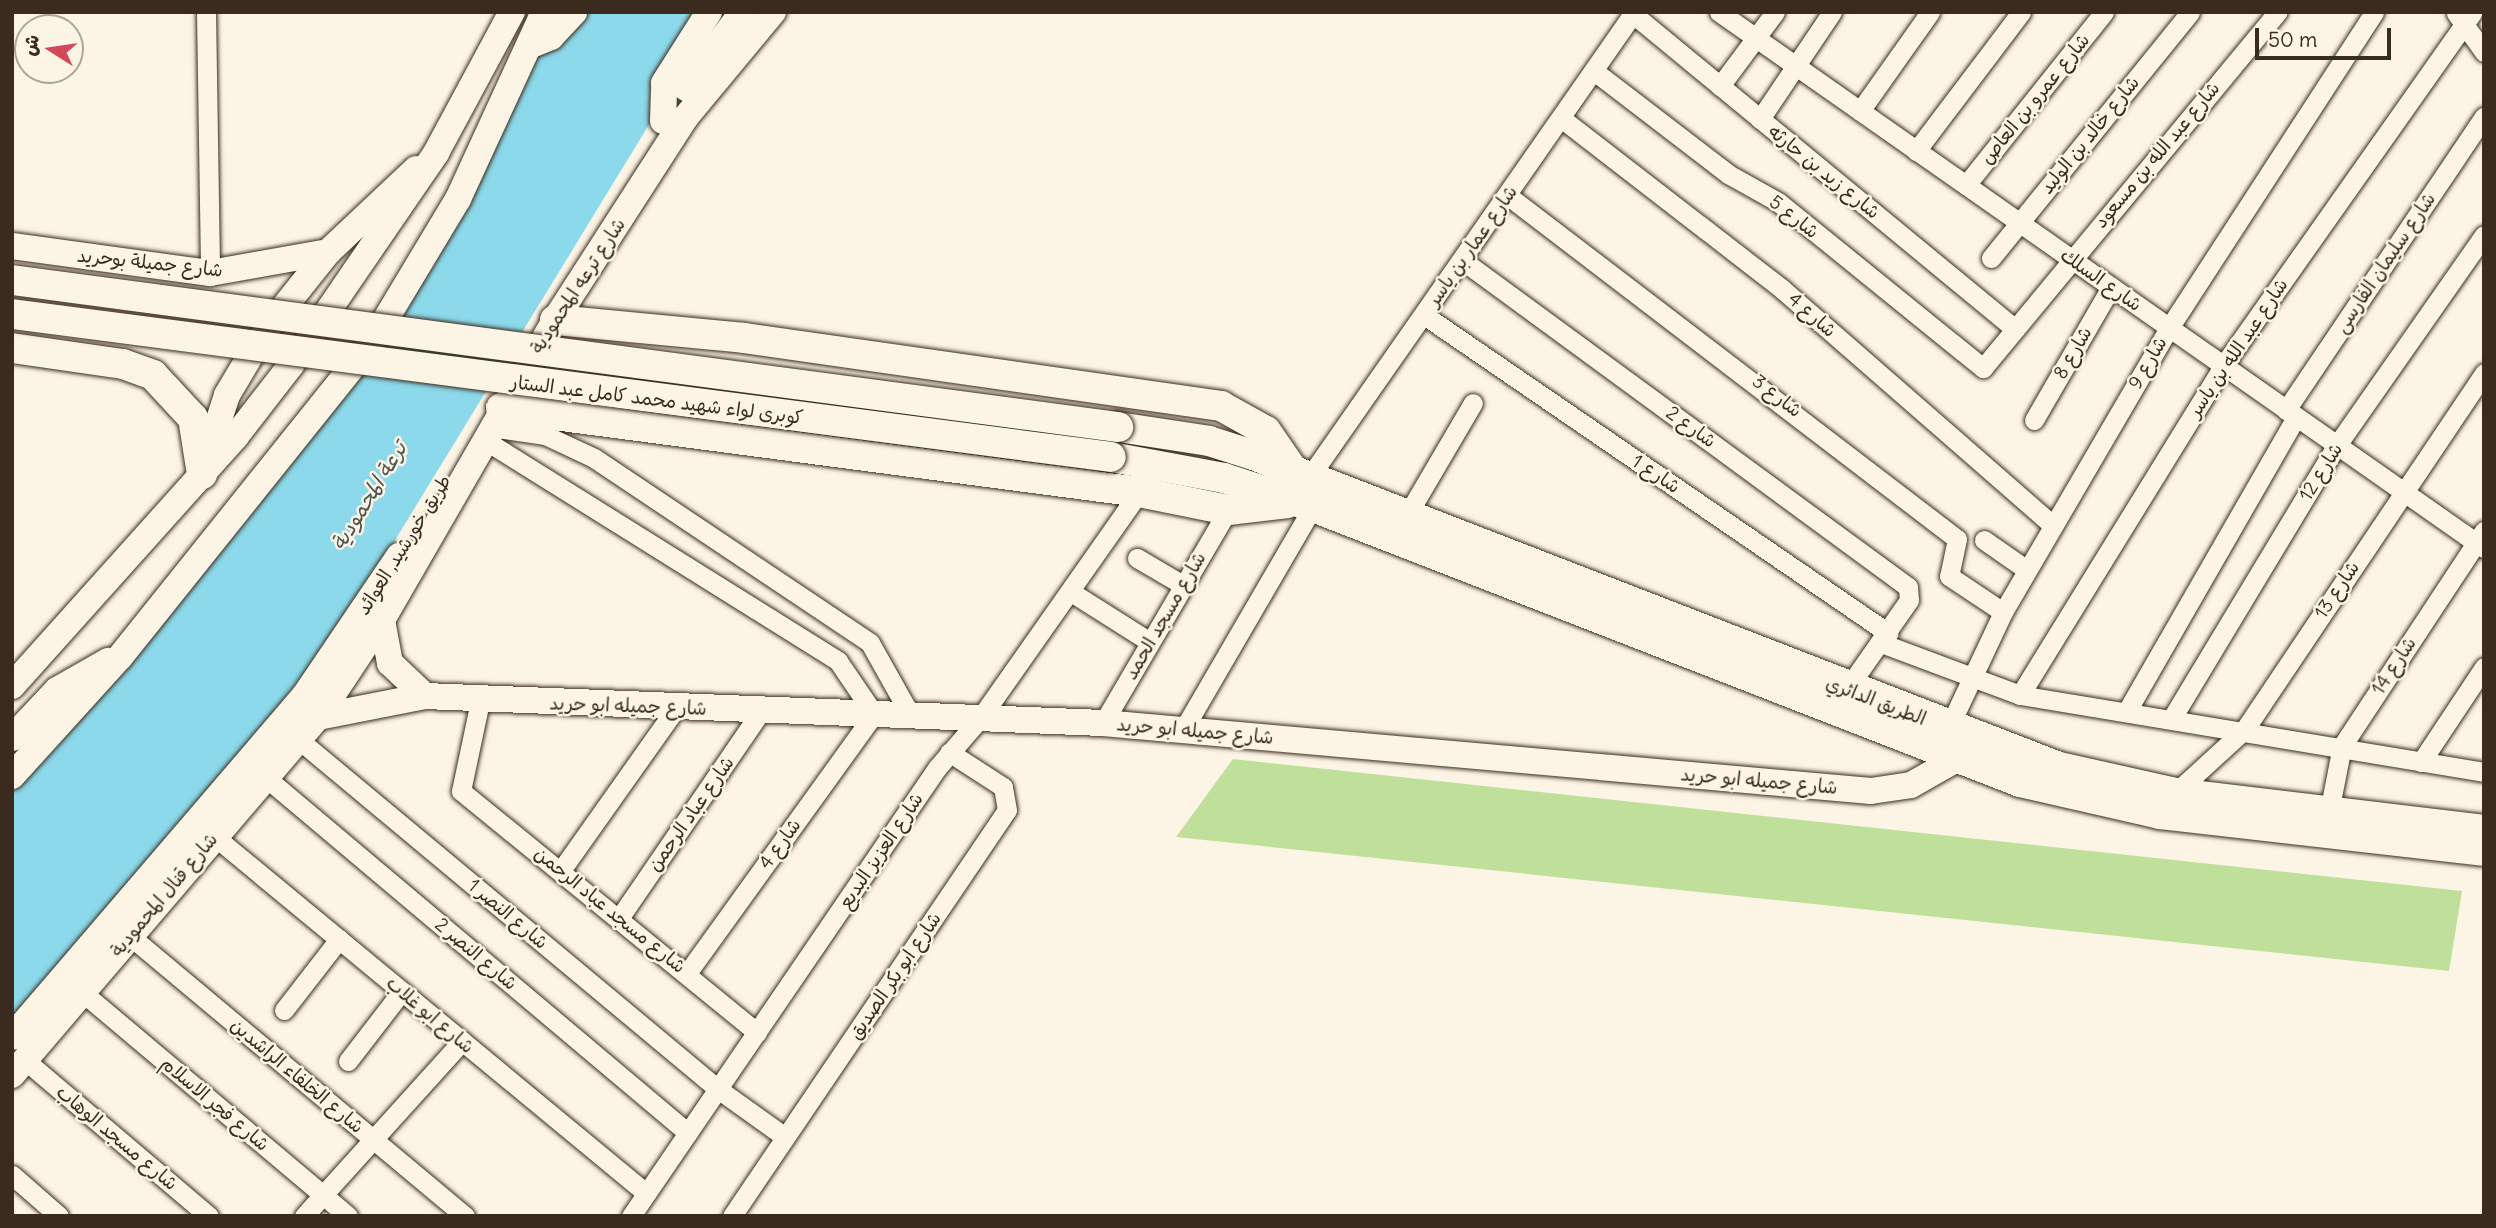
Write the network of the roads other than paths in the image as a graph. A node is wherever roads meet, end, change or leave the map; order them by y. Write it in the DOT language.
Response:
graph roads {
  1 [pos="206,12"];
  2 [pos="512,12"];
  3 [pos="544,12"];
  4 [pos="574,12"];
  5 [pos="709,12"];
  6 [pos="742,12"];
  7 [pos="773,12"];
  8 [pos="1774,12"];
  9 [pos="1832,12"];
  10 [pos="1930,12"];
  11 [pos="2021,12"];
  12 [pos="2104,12"];
  13 [pos="2190,12"];
  14 [pos="2278,12"];
  15 [pos="2374,12"];
  16 [pos="1634,13"];
  17 [pos="1724,14"];
  18 [pos="2464,15"];
  19 [pos="1756,38"];
  20 [pos="529,46"];
  21 [pos="2484,52"];
  22 [pos="1796,66"];
  23 [pos="1594,71"];
  24 [pos="1720,86"];
  25 [pos="1860,111"];
  26 [pos="2484,116"];
  27 [pos="1561,118"];
  28 [pos="1760,119"];
  29 [pos="663,121"];
  30 [pos="1916,150"];
  31 [pos="436,153"];
  32 [pos="1966,185"];
  33 [pos="1507,195"];
  34 [pos="2019,223"];
  35 [pos="2484,235"];
  36 [pos="12,246"];
  37 [pos="328,252"];
  38 [pos="1991,258"];
  39 [pos="2070,258"];
  40 [pos="1462,260"];
  41 [pos="210,273"];
  42 [pos="12,280"];
  43 [pos="2111,287"];
  44 [pos="12,314"];
  45 [pos="1424,315"];
  46 [pos="555,320"];
  47 [pos="2169,328"];
  48 [pos="2015,329"];
  49 [pos="714,335"];
  50 [pos="12,348"];
  51 [pos="1987,366"];
  52 [pos="2223,366"];
  53 [pos="2484,373"];
  54 [pos="1473,403"];
  55 [pos="2291,413"];
  56 [pos="2035,419"];
  57 [pos="492,425"];
  58 [pos="690,432"];
  59 [pos="2337,445"];
  60 [pos="202,474"];
  61 [pos="1303,490"];
  62 [pos="1139,492"];
  63 [pos="2403,492"];
  64 [pos="1228,510"];
  65 [pos="1406,517"];
  66 [pos="2053,525"];
  67 [pos="1984,540"];
  68 [pos="2481,541"];
  69 [pos="1137,558"];
  70 [pos="2027,570"];
  71 [pos="1183,585"];
  72 [pos="1070,592"];
  73 [pos="2003,612"];
  74 [pos="382,620"];
  75 [pos="1884,638"];
  76 [pos="1150,642"];
  77 [pos="120,657"];
  78 [pos="2484,667"];
  79 [pos="1969,675"];
  80 [pos="12,686"];
  81 [pos="1847,689"];
  82 [pos="2020,695"];
  83 [pos="425,696"];
  84 [pos="480,701"];
  85 [pos="676,708"];
  86 [pos="762,710"];
  87 [pos="2127,711"];
  88 [pos="874,714"];
  89 [pos="911,716"];
  90 [pos="318,717"];
  91 [pos="981,717"];
  92 [pos="2172,718"];
  93 [pos="1103,723"];
  94 [pos="1948,729"];
  95 [pos="2245,729"];
  96 [pos="1183,730"];
  97 [pos="12,738"];
  98 [pos="298,739"];
  99 [pos="2342,746"];
  100 [pos="949,752"];
  101 [pos="1955,760"];
  102 [pos="2421,762"];
  103 [pos="2484,772"];
  104 [pos="12,776"];
  105 [pos="264,776"];
  106 [pos="2175,793"];
  107 [pos="2329,812"];
  108 [pos="2484,830"];
  109 [pos="214,836"];
  110 [pos="2425,846"];
  111 [pos="2484,851"];
  112 [pos="562,869"];
  113 [pos="2484,870"];
  114 [pos="620,917"];
  115 [pos="130,936"];
  116 [pos="339,939"];
  117 [pos="687,973"];
  118 [pos="402,991"];
  119 [pos="82,992"];
  120 [pos="284,1010"];
  121 [pos="757,1032"];
  122 [pos="12,1037"];
  123 [pos="462,1041"];
  124 [pos="348,1061"];
  125 [pos="19,1068"];
  126 [pos="718,1089"];
  127 [pos="688,1133"];
  128 [pos="785,1137"];
  129 [pos="373,1140"];
  130 [pos="12,1175"];
  131 [pos="646,1193"];
  132 [pos="323,1195"];
  133 [pos="59,1216"];
  134 [pos="209,1216"];
  135 [pos="304,1216"];
  136 [pos="348,1216"];
  137 [pos="465,1216"];
  138 [pos="631,1216"];
  139 [pos="732,1216"];
  1 -- 41 [label="street"];
  2 -- 31 [label="main road"];
  3 -- 20 [label="main road"];
  4 -- 20 [label="main road"];
  5 -- 29 [label="main road"];
  6 -- 29 [label="main road, طريق خورشيد, العوائد"];
  7 -- 46 [label="main road, شارع ترعه المحمودية"];
  8 -- 19 [label="street"];
  9 -- 22 [label="street"];
  10 -- 25 [label="street"];
  11 -- 30 [label="street"];
  12 -- 32 [label="street, شارع عمرو بن العاص"];
  13 -- 34 [label="street, شارع خالد بن الوليد"];
  14 -- 39 [label="street, شارع عبد الله بن مسعود"];
  15 -- 47 [label="street, شارع 9"];
  16 -- 23 [label="street, شارع عمار بن ياسر"];
  16 -- 24 [label="street, شارع زيد بن حارثه"];
  17 -- 19 [label="street, شارع السلك"];
  18 -- 21 [label="street"];
  18 -- 52 [label="street, شارع عبد الله بن ياسر"];
  19 -- 22 [label="street, شارع السلك"];
  19 -- 24 [label="street"];
  20 -- 77 [label="main road"];
  22 -- 25 [label="street, شارع السلك"];
  22 -- 28 [label="street"];
  23 -- 27 [label="street, شارع عمار بن ياسر"];
  23 -- 51 [label="street, شارع 5"];
  24 -- 28 [label="street, شارع زيد بن حارثه"];
  25 -- 30 [label="street, شارع السلك"];
  26 -- 55 [label="street, شارع سليمان الفارسى"];
  27 -- 33 [label="street, شارع عمار بن ياسر"];
  27 -- 66 [label="street, شارع 4"];
  28 -- 48 [label="street, شارع زيد بن حارثه"];
  29 -- 122 [label="main road, طريق خورشيد, العوائد"];
  30 -- 32 [label="street, شارع السلك"];
  31 -- 37 [label="main road"];
  31 -- 60 [label="main road"];
  32 -- 34 [label="street, شارع السلك"];
  33 -- 40 [label="street, شارع عمار بن ياسر"];
  33 -- 73 [label="street, شارع 3"];
  34 -- 38 [label="street, شارع خالد بن الوليد"];
  34 -- 39 [label="street, شارع السلك"];
  35 -- 59 [label="street, شارع 12"];
  36 -- 41 [label="main road, شارع جميلة بوحريد"];
  37 -- 41 [label="main road, شارع جميلة بوحريد"];
  37 -- 60 [label="main road"];
  39 -- 43 [label="street, شارع السلك"];
  39 -- 48 [label="street, شارع عبد الله بن مسعود"];
  40 -- 45 [label="street, شارع عمار بن ياسر"];
  40 -- 75 [label="street, شارع 2"];
  42 -- 61 [label="main road, كوبرى لواء شهيد محمد كامل عبد الستار, bridge"];
  43 -- 47 [label="street, شارع السلك"];
  43 -- 56 [label="street, شارع 8"];
  44 -- 61 [label="main road, كوبرى لواء شهيد محمد كامل عبد الستار, bridge"];
  45 -- 61 [label="street, شارع عمار بن ياسر"];
  45 -- 75 [label="street, شارع 1"];
  46 -- 49 [label="main road"];
  46 -- 57 [label="main road, شارع ترعه المحمودية"];
  47 -- 52 [label="street, شارع السلك"];
  47 -- 66 [label="street, شارع 9"];
  48 -- 51 [label="street, شارع عبد الله بن مسعود"];
  49 -- 58 [label="main road"];
  49 -- 61 [label="main road"];
  50 -- 60 [label="main road"];
  52 -- 55 [label="street, شارع السلك"];
  52 -- 82 [label="street, شارع عبد الله بن ياسر"];
  53 -- 63 [label="street, شارع 13"];
  54 -- 65 [label="street"];
  55 -- 59 [label="street, شارع السلك"];
  55 -- 87 [label="street, شارع سليمان الفارسى"];
  57 -- 58 [label="main road"];
  57 -- 74 [label="main road, شارع ترعه المحمودية"];
  57 -- 88 [label="street"];
  57 -- 89 [label="street"];
  58 -- 62 [label="main road"];
  59 -- 63 [label="street, شارع السلك"];
  59 -- 92 [label="street, شارع 12"];
  60 -- 80 [label="main road"];
  61 -- 64 [label="main road"];
  61 -- 65 [label="main road, الطريق الدائري"];
  61 -- 96 [label="street, شارع عمار بن ياسر"];
  61 -- 101 [label="main road, الطريق الدائري"];
  62 -- 64 [label="main road"];
  62 -- 72 [label="street, شارع العزيز البديع"];
  63 -- 68 [label="street, شارع السلك"];
  63 -- 95 [label="street, شارع 13"];
  64 -- 71 [label="street, شارع مسجد الحمد"];
  65 -- 81 [label="main road, الطريق الدائري"];
  66 -- 70 [label="street, شارع 9"];
  67 -- 70 [label="street"];
  68 -- 99 [label="street, شارع 14"];
  69 -- 71 [label="street"];
  70 -- 73 [label="street, شارع 9"];
  71 -- 76 [label="street, شارع مسجد الحمد"];
  72 -- 76 [label="street"];
  72 -- 91 [label="street, شارع العزيز البديع"];
  73 -- 79 [label="street, شارع 9"];
  74 -- 83 [label="main road"];
  74 -- 90 [label="main road, شارع ترعه المحمودية"];
  75 -- 79 [label="street, شارع 1"];
  75 -- 81 [label="street"];
  76 -- 93 [label="street, شارع مسجد الحمد"];
  77 -- 97 [label="main road"];
  77 -- 104 [label="main road"];
  78 -- 102 [label="street"];
  79 -- 82 [label="street, شارع 1"];
  79 -- 94 [label="street, شارع 9"];
  81 -- 94 [label="main road, الطريق الدائري"];
  82 -- 87 [label="street, شارع 1"];
  83 -- 84 [label="main road, شارع جميله ابو حريد"];
  83 -- 90 [label="main road, شارع جميله ابو حريد"];
  84 -- 85 [label="main road, شارع جميله ابو حريد"];
  84 -- 112 [label="street, شارع مسجد عباد الرحمن"];
  85 -- 86 [label="main road, شارع جميله ابو حريد"];
  85 -- 112 [label="street"];
  86 -- 88 [label="main road, شارع جميله ابو حريد"];
  86 -- 114 [label="street, شارع عباد الرحمن"];
  87 -- 92 [label="street, شارع 1"];
  88 -- 89 [label="main road, شارع جميله ابو حريد"];
  88 -- 117 [label="street, شارع 4"];
  89 -- 91 [label="main road, شارع جميله ابو حريد"];
  90 -- 98 [label="main road, شارع قنال المحمودية"];
  91 -- 93 [label="main road, شارع جميله ابو حريد"];
  91 -- 100 [label="street, شارع العزيز البديع"];
  92 -- 95 [label="street, شارع 1"];
  93 -- 96 [label="main road, شارع جميله ابو حريد"];
  94 -- 106 [label="main road, الطريق الدائري"];
  95 -- 99 [label="street, شارع 1"];
  95 -- 106 [label="street, شارع 13"];
  96 -- 101 [label="main road, شارع جميله ابو حريد"];
  98 -- 105 [label="main road, شارع قنال المحمودية"];
  98 -- 126 [label="street, شارع النصر 1"];
  99 -- 102 [label="street, شارع 1"];
  99 -- 107 [label="street, شارع 14"];
  100 -- 121 [label="street, شارع العزيز البديع"];
  100 -- 128 [label="street, شارع ابو بكر الصديق"];
  101 -- 110 [label="main road, الطريق الدائري"];
  102 -- 103 [label="street, شارع 1"];
  105 -- 109 [label="main road, شارع قنال المحمودية"];
  105 -- 127 [label="street, شارع النصر 2"];
  106 -- 107 [label="main road, الطريق الدائري"];
  107 -- 108 [label="main road, الطريق الدائري"];
  109 -- 115 [label="main road, شارع قنال المحمودية"];
  109 -- 116 [label="street, شارع ابو غلاب"];
  110 -- 111 [label="main road, الطريق الدائري"];
  110 -- 113 [label="main road"];
  112 -- 114 [label="street, شارع مسجد عباد الرحمن"];
  114 -- 117 [label="street, شارع مسجد عباد الرحمن"];
  115 -- 119 [label="main road, شارع قنال المحمودية"];
  115 -- 129 [label="street, شارع الخلفاء الراشدين"];
  116 -- 118 [label="street, شارع ابو غلاب"];
  116 -- 120 [label="street"];
  117 -- 121 [label="street, شارع مسجد عباد الرحمن"];
  118 -- 123 [label="street, شارع ابو غلاب"];
  118 -- 124 [label="street"];
  119 -- 125 [label="main road, شارع قنال المحمودية"];
  119 -- 132 [label="street, شارع فجر الاسلام"];
  121 -- 126 [label="street, شارع العزيز البديع"];
  123 -- 129 [label="street"];
  123 -- 131 [label="street, شارع ابو غلاب"];
  125 -- 134 [label="street, شارع مسجد الوهاب"];
  126 -- 127 [label="street, شارع العزيز البديع"];
  126 -- 128 [label="street, شارع النصر 1"];
  127 -- 131 [label="street, شارع العزيز البديع"];
  128 -- 139 [label="street, شارع ابو بكر الصديق"];
  129 -- 132 [label="street"];
  129 -- 137 [label="street, شارع الخلفاء الراشدين"];
  130 -- 133 [label="street"];
  131 -- 138 [label="street, شارع العزيز البديع"];
  132 -- 135 [label="street"];
  132 -- 136 [label="street, شارع فجر الاسلام"];
}
